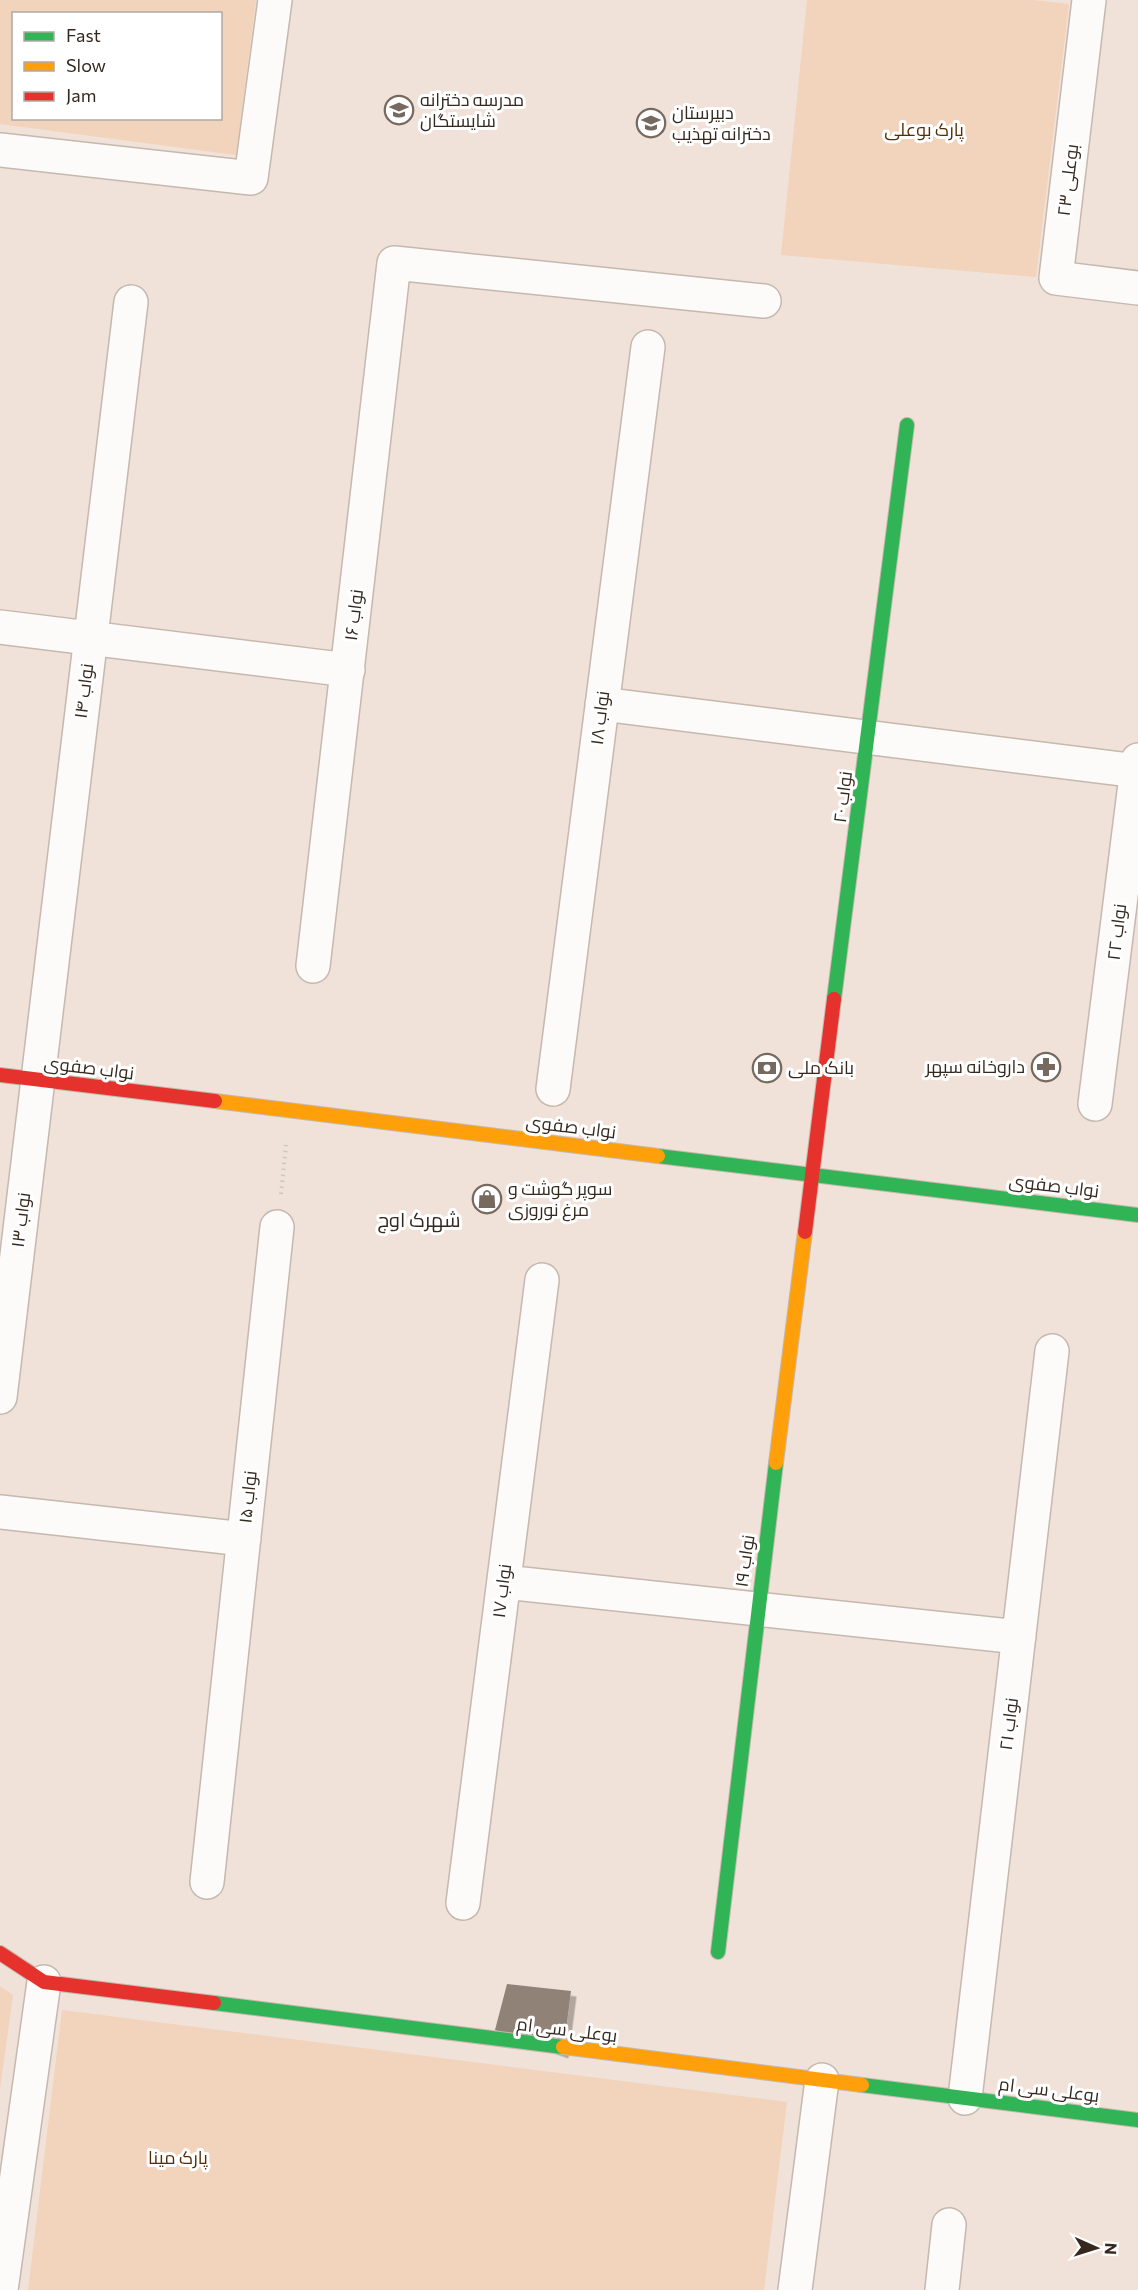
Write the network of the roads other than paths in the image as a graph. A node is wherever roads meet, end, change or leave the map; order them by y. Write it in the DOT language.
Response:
graph roads {
  1 [pos="275,0"];
  2 [pos="1089,0"];
  3 [pos="0,150"];
  4 [pos="1138,288"];
  5 [pos="764,301"];
  6 [pos="131,302"];
  7 [pos="648,347"];
  8 [pos="907,424"];
  9 [pos="0,627"];
  10 [pos="91,638"];
  11 [pos="348,670"];
  12 [pos="602,704"];
  13 [pos="868,738"];
  14 [pos="1137,766"];
  15 [pos="312,966"];
  16 [pos="0,1075"];
  17 [pos="38,1080"];
  18 [pos="554,1089"];
  19 [pos="1095,1104"];
  20 [pos="814,1175"];
  21 [pos="1138,1215"];
  22 [pos="277,1227"];
  23 [pos="542,1280"];
  24 [pos="1052,1351"];
  25 [pos="0,1397"];
  26 [pos="0,1512"];
  27 [pos="244,1539"];
  28 [pos="504,1582"];
  29 [pos="756,1609"];
  30 [pos="1019,1637"];
  31 [pos="207,1882"];
  32 [pos="463,1903"];
  33 [pos="718,1952"];
  34 [pos="0,1953"];
  35 [pos="44,1982"];
  36 [pos="822,2080"];
  37 [pos="965,2098"];
  38 [pos="1138,2120"];
  39 [pos="950,2224"];
  40 [pos="3,2249"];
  41 [pos="1,2290"];
  42 [pos="795,2290"];
  43 [pos="942,2290"];
  1 -- 3 [label="street"];
  2 -- 4 [label="street, بوعلی ۲۳"];
  5 -- 11 [label="street, نواب ۱۶"];
  6 -- 10 [label="street, نواب ۱۴"];
  7 -- 12 [label="street, نواب ۱۸"];
  8 -- 13 [label="street, نواب ۲۰"];
  9 -- 10 [label="street"];
  10 -- 11 [label="street"];
  10 -- 17 [label="street, نواب ۱۴"];
  11 -- 15 [label="street, نواب ۱۶"];
  12 -- 13 [label="street"];
  12 -- 18 [label="street, نواب ۱۸"];
  13 -- 14 [label="street"];
  13 -- 20 [label="street, نواب ۲۰"];
  14 -- 19 [label="street, نواب ۲۲"];
  16 -- 17 [label="street, نواب صفوی"];
  17 -- 20 [label="street, نواب صفوی"];
  17 -- 25 [label="street, نواب ۱۳"];
  20 -- 21 [label="street, نواب صفوی"];
  20 -- 29 [label="street, نواب ۱۹"];
  22 -- 27 [label="street, نواب ۱۵"];
  23 -- 28 [label="street, نواب ۱۷"];
  24 -- 30 [label="street, نواب ۲۱"];
  26 -- 27 [label="street"];
  27 -- 31 [label="street, نواب ۱۵"];
  28 -- 29 [label="street"];
  28 -- 32 [label="street, نواب ۱۷"];
  29 -- 30 [label="street"];
  29 -- 33 [label="street, نواب ۱۹"];
  30 -- 37 [label="street, نواب ۲۱"];
  34 -- 35 [label="street, بوعلی سی ام"];
  35 -- 36 [label="street, بوعلی سی ام"];
  35 -- 40 [label="street"];
  36 -- 37 [label="street, بوعلی سی ام"];
  36 -- 42 [label="street"];
  37 -- 38 [label="street, بوعلی سی ام"];
  39 -- 43 [label="street"];
  40 -- 41 [label="street"];
}
